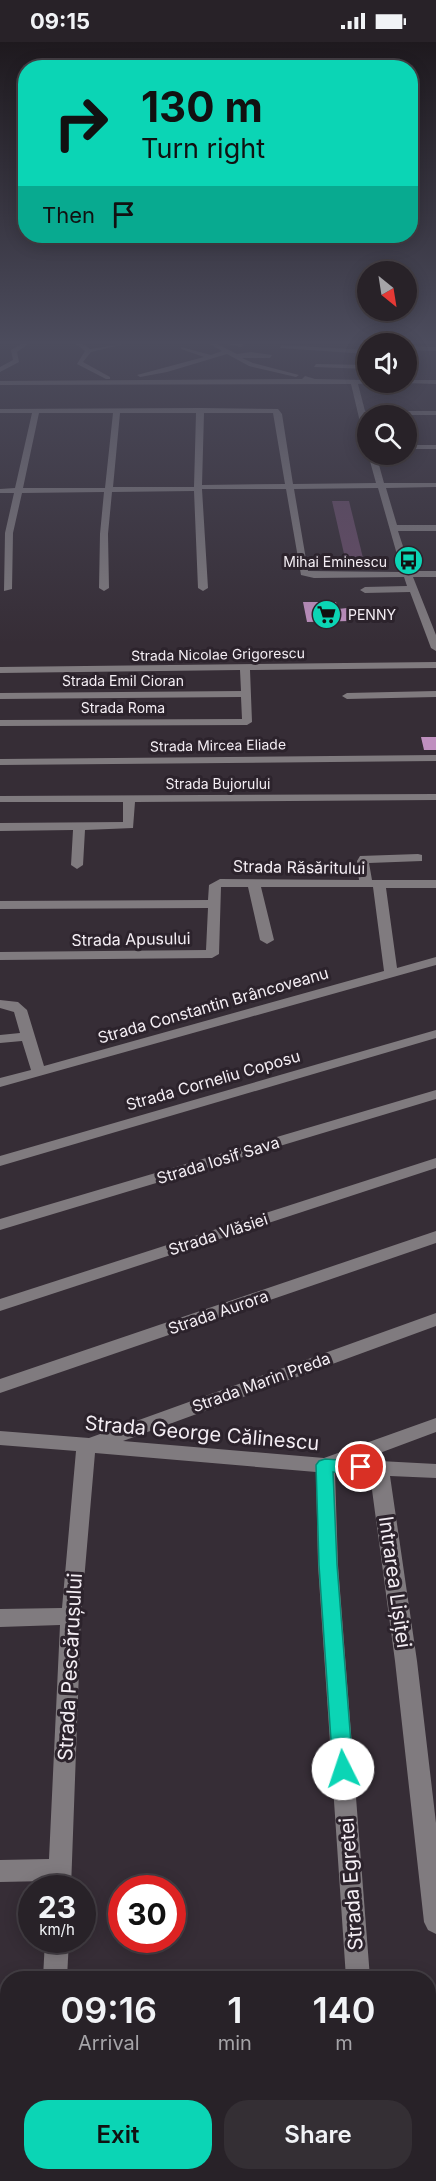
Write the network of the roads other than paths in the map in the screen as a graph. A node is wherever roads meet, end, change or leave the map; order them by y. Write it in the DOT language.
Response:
graph roads {
  1 [pos="29,444"];
  2 [pos="113,444"];
  3 [pos="199,444"];
  4 [pos="283,444"];
  5 [pos="417,447"];
  6 [pos="436,447"];
  7 [pos="375,465"];
  8 [pos="290,485"];
  9 [pos="380,485"];
  10 [pos="436,485"];
  11 [pos="198,488"];
  12 [pos="108,490"];
  13 [pos="0,491"];
  14 [pos="18,491"];
  15 [pos="392,528"];
  16 [pos="436,528"];
  17 [pos="436,574"];
  18 [pos="408,575"];
  19 [pos="104,588"];
  20 [pos="203,588"];
  21 [pos="7,589"];
  22 [pos="413,589"];
  23 [pos="365,590"];
  24 [pos="421,609"];
  25 [pos="436,609"];
  26 [pos="436,648"];
  27 [pos="436,665"];
  28 [pos="245,667"];
  29 [pos="0,670"];
  30 [pos="246,694"];
  31 [pos="436,694"];
  32 [pos="0,696"];
  33 [pos="347,696"];
  34 [pos="0,723"];
  35 [pos="436,758"];
  36 [pos="0,762"];
  37 [pos="436,797"];
  38 [pos="129,798"];
  39 [pos="0,799"];
  40 [pos="79,826"];
  41 [pos="0,827"];
  42 [pos="418,858"];
  43 [pos="77,866"];
  44 [pos="254,884"];
  45 [pos="373,884"];
  46 [pos="436,884"];
  47 [pos="213,904"];
  48 [pos="0,905"];
  49 [pos="267,940"];
  50 [pos="0,956"];
  51 [pos="436,961"];
  52 [pos="391,974"];
  53 [pos="0,1004"];
  54 [pos="436,1034"];
  55 [pos="28,1036"];
  56 [pos="0,1040"];
  57 [pos="39,1072"];
  58 [pos="0,1083"];
  59 [pos="436,1094"];
  60 [pos="0,1161"];
  61 [pos="436,1163"];
  62 [pos="0,1226"];
  63 [pos="436,1237"];
  64 [pos="0,1305"];
  65 [pos="436,1319"];
  66 [pos="0,1386"];
  67 [pos="436,1425"];
  68 [pos="0,1438"];
  69 [pos="86,1447"];
  70 [pos="325,1465"];
  71 [pos="379,1468"];
  72 [pos="436,1471"];
  73 [pos="71,1616"];
  74 [pos="0,1618"];
  75 [pos="0,1871"];
  76 [pos="30,1875"];
  77 [pos="59,1875"];
  78 [pos="436,1922"];
  79 [pos="56,1953"];
  80 [pos="55,1971"];
  81 [pos="357,1971"];
  1 -- 14 [label="street"];
  2 -- 12 [label="street"];
  3 -- 11 [label="street"];
  4 -- 8 [label="street"];
  5 -- 6 [label="street"];
  7 -- 9 [label="street"];
  8 -- 9 [label="street"];
  8 -- 11 [label="street"];
  8 -- 18 [label="street"];
  9 -- 10 [label="street"];
  9 -- 15 [label="street"];
  11 -- 12 [label="street"];
  11 -- 20 [label="street"];
  12 -- 14 [label="street"];
  12 -- 19 [label="street"];
  13 -- 14 [label="street"];
  14 -- 21 [label="street"];
  15 -- 16 [label="street"];
  15 -- 18 [label="street"];
  17 -- 18 [label="street"];
  18 -- 22 [label="street"];
  22 -- 23 [label="street"];
  22 -- 24 [label="street"];
  24 -- 25 [label="street"];
  24 -- 26 [label="street"];
  27 -- 28 [label="street, Strada Nicolae Grigorescu"];
  28 -- 29 [label="street, Strada Nicolae Grigorescu"];
  28 -- 30 [label="street"];
  30 -- 32 [label="street, Strada Emil Cioran"];
  30 -- 34 [label="street, Strada Roma"];
  31 -- 33 [label="street"];
  35 -- 36 [label="street, Strada Mircea Eliade"];
  37 -- 38 [label="street, Strada Bujorului"];
  38 -- 39 [label="street, Strada Bujorului"];
  38 -- 40 [label="street"];
  40 -- 41 [label="street"];
  40 -- 43 [label="street"];
  42 -- 45 [label="street"];
  44 -- 45 [label="street, Strada Răsăritului"];
  44 -- 47 [label="street, Strada Răsăritului"];
  44 -- 49 [label="street"];
  45 -- 46 [label="street, Strada Răsăritului"];
  45 -- 52 [label="street"];
  47 -- 48 [label="street"];
  47 -- 50 [label="street, Strada Apusului"];
  51 -- 52 [label="street, Strada Constantin Brâncoveanu"];
  52 -- 57 [label="street, Strada Constantin Brâncoveanu"];
  53 -- 55 [label="street"];
  54 -- 60 [label="street, Strada Corneliu Coposu"];
  55 -- 56 [label="street"];
  55 -- 57 [label="street"];
  57 -- 58 [label="street, Strada Constantin Brâncoveanu"];
  59 -- 62 [label="street, Strada Iosif Sava"];
  61 -- 64 [label="street, Strada Vlăsiei"];
  63 -- 66 [label="street, Strada Aurora"];
  65 -- 69 [label="street, Strada Marin Preda"];
  67 -- 70 [label="street"];
  68 -- 69 [label="street, Strada George Călinescu"];
  69 -- 70 [label="street, Strada George Călinescu"];
  69 -- 73 [label="street, Strada Pescărușului"];
  70 -- 71 [label="street, Strada George Călinescu"];
  70 -- 81 [label="street, Strada Egretei"];
  71 -- 72 [label="street, Strada George Călinescu"];
  71 -- 78 [label="street, Intrarea Lișiței"];
  73 -- 74 [label="street"];
  73 -- 77 [label="street, Strada Pescărușului"];
  75 -- 76 [label="street"];
  79 -- 80 [label="street"];
}
